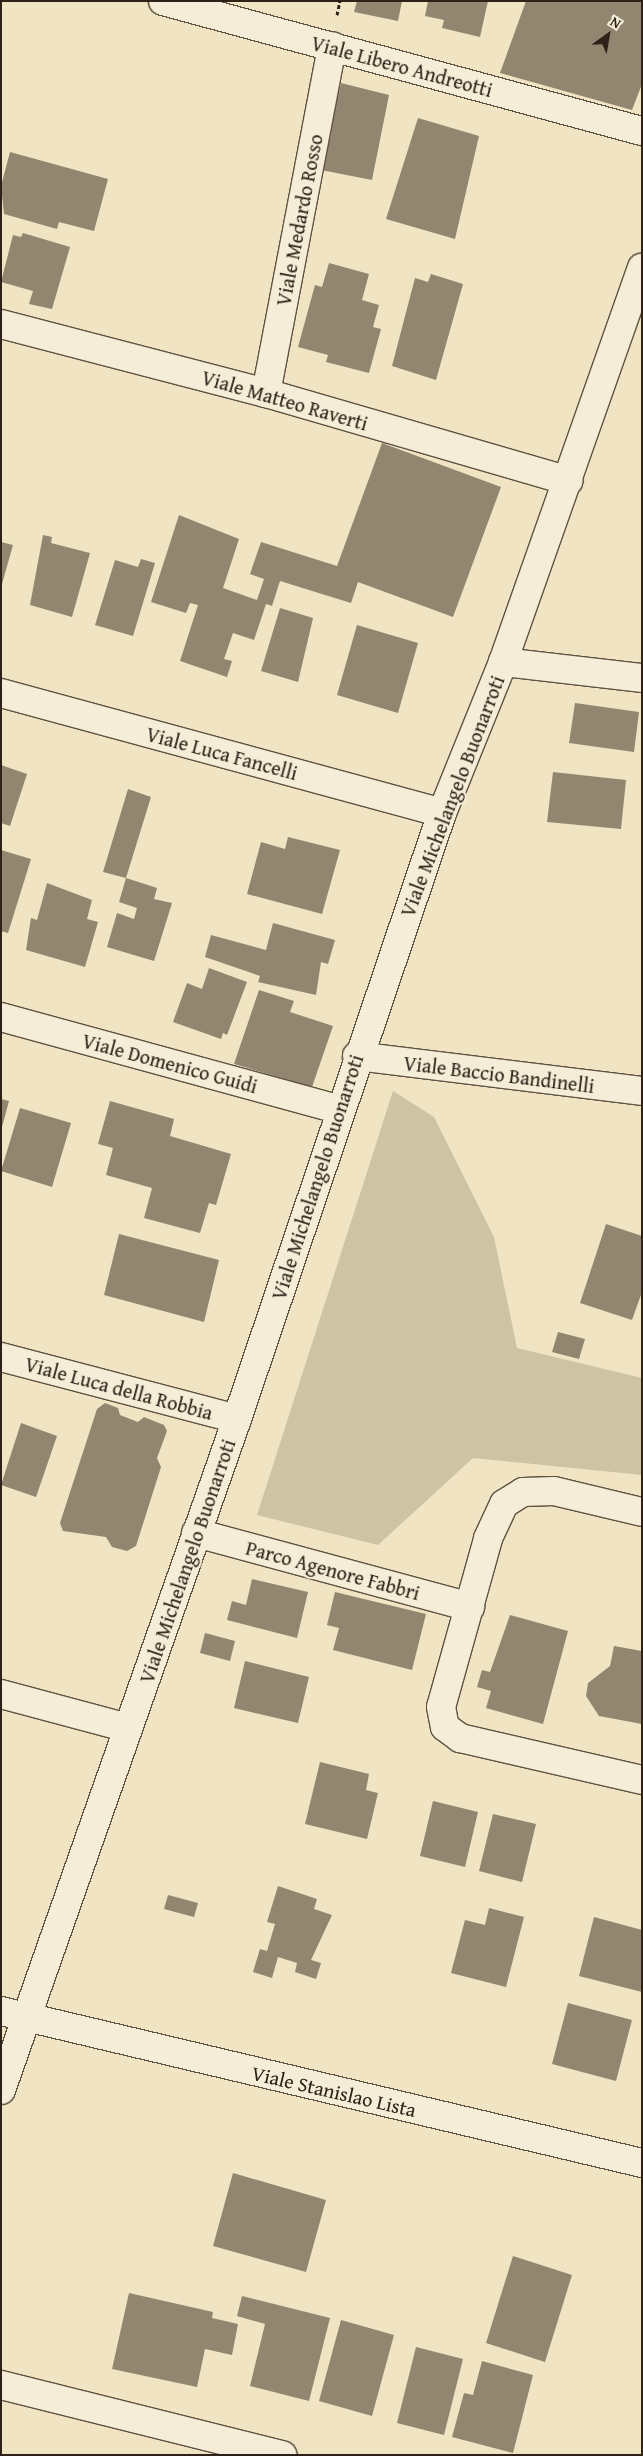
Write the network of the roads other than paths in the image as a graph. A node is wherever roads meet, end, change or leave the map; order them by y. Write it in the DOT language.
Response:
graph roads {
  1 [pos="163,1"];
  2 [pos="332,46"];
  3 [pos="642,131"];
  4 [pos="642,268"];
  5 [pos="1,324"];
  6 [pos="631,332"];
  7 [pos="266,393"];
  8 [pos="568,481"];
  9 [pos="503,662"];
  10 [pos="642,678"];
  11 [pos="1,693"];
  12 [pos="442,812"];
  13 [pos="1,1018"];
  14 [pos="357,1056"];
  15 [pos="642,1092"];
  16 [pos="338,1109"];
  17 [pos="1,1356"];
  18 [pos="236,1420"];
  19 [pos="642,1512"];
  20 [pos="196,1533"];
  21 [pos="470,1607"];
  22 [pos="1,1694"];
  23 [pos="128,1728"];
  24 [pos="642,1780"];
  25 [pos="14,2015"];
  26 [pos="1,2090"];
  27 [pos="642,2163"];
  28 [pos="1,2385"];
  29 [pos="282,2455"];
  1 -- 2 [label="street, Viale Libero Andreotti"];
  2 -- 3 [label="street, Viale Libero Andreotti"];
  2 -- 7 [label="street, Viale Medardo Rosso"];
  4 -- 6 [label="street, Viale Michelangelo Buonarroti"];
  5 -- 7 [label="street, Viale Matteo Raverti"];
  6 -- 8 [label="street, Viale Michelangelo Buonarroti"];
  7 -- 8 [label="street, Viale Matteo Raverti"];
  8 -- 9 [label="street, Viale Michelangelo Buonarroti"];
  9 -- 10 [label="street"];
  9 -- 12 [label="street, Viale Michelangelo Buonarroti"];
  11 -- 12 [label="street, Viale Luca Fancelli"];
  12 -- 14 [label="street, Viale Michelangelo Buonarroti"];
  13 -- 16 [label="street, Viale Domenico Guidi"];
  14 -- 15 [label="street, Viale Baccio Bandinelli"];
  14 -- 16 [label="street, Viale Michelangelo Buonarroti"];
  16 -- 18 [label="street, Viale Michelangelo Buonarroti"];
  17 -- 18 [label="street, Viale Luca della Robbia"];
  18 -- 20 [label="street, Viale Michelangelo Buonarroti"];
  19 -- 21 [label="street"];
  20 -- 21 [label="street, Parco Agenore Fabbri"];
  20 -- 23 [label="street, Viale Michelangelo Buonarroti"];
  21 -- 24 [label="street"];
  22 -- 23 [label="street"];
  23 -- 25 [label="street, Viale Michelangelo Buonarroti"];
  25 -- 26 [label="street, Viale Michelangelo Buonarroti"];
  25 -- 27 [label="street, Viale Stanislao Lista"];
  28 -- 29 [label="street"];
}
